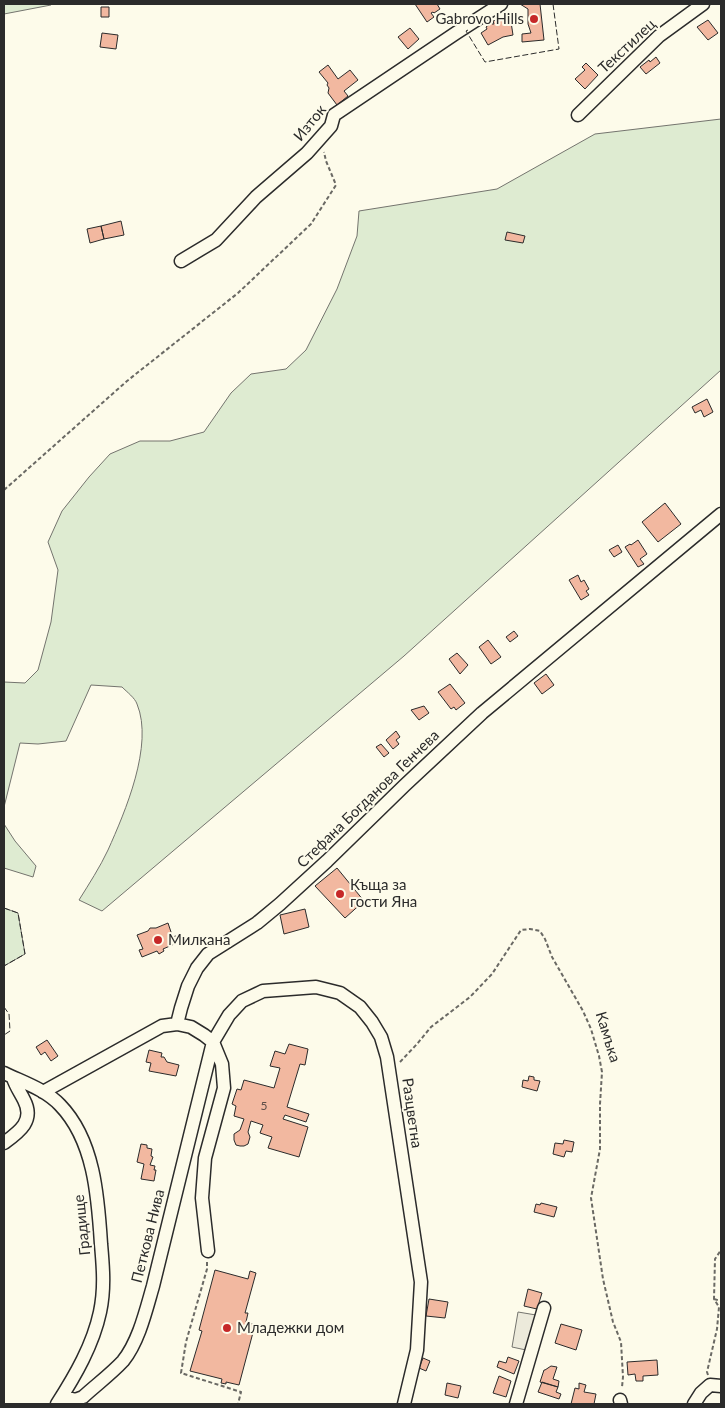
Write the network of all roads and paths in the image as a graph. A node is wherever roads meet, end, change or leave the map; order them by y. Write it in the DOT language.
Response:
graph roads {
  1 [pos="501,4"];
  2 [pos="702,4"];
  3 [pos="578,116"];
  4 [pos="317,141"];
  5 [pos="181,261"];
  6 [pos="4,490"];
  7 [pos="721,514"];
  8 [pos="177,1024"];
  9 [pos="213,1042"];
  10 [pos="389,1072"];
  11 [pos="9,1076"];
  12 [pos="43,1092"];
  13 [pos="4,1143"];
  14 [pos="721,1250"];
  15 [pos="208,1251"];
  16 [pos="714,1299"];
  17 [pos="721,1301"];
  18 [pos="544,1308"];
  19 [pos="716,1386"];
  20 [pos="60,1400"];
  21 [pos="621,1402"];
  22 [pos="238,1404"];
  23 [pos="404,1404"];
  24 [pos="516,1404"];
  25 [pos="694,1404"];
  1 -- 4 [label="street, Изток"];
  2 -- 3 [label="street, Текстилец"];
  4 -- 5 [label="street, Изток"];
  4 -- 6 [label="path"];
  7 -- 8 [label="street, Стефана Богданова Генчева"];
  8 -- 9 [label="street"];
  8 -- 12 [label="street"];
  9 -- 10 [label="street, Разцветна"];
  9 -- 15 [label="street"];
  9 -- 20 [label="street, Петкова Нива"];
  10 -- 21 [label="path, Камъка"];
  10 -- 23 [label="street, Разцветна"];
  11 -- 12 [label="street, Градище"];
  11 -- 13 [label="street"];
  12 -- 20 [label="street, Градище"];
  14 -- 16 [label="path"];
  15 -- 22 [label="path"];
  16 -- 17 [label="path"];
  16 -- 19 [label="path"];
  18 -- 24 [label="street"];
  19 -- 25 [label="street"];
}
